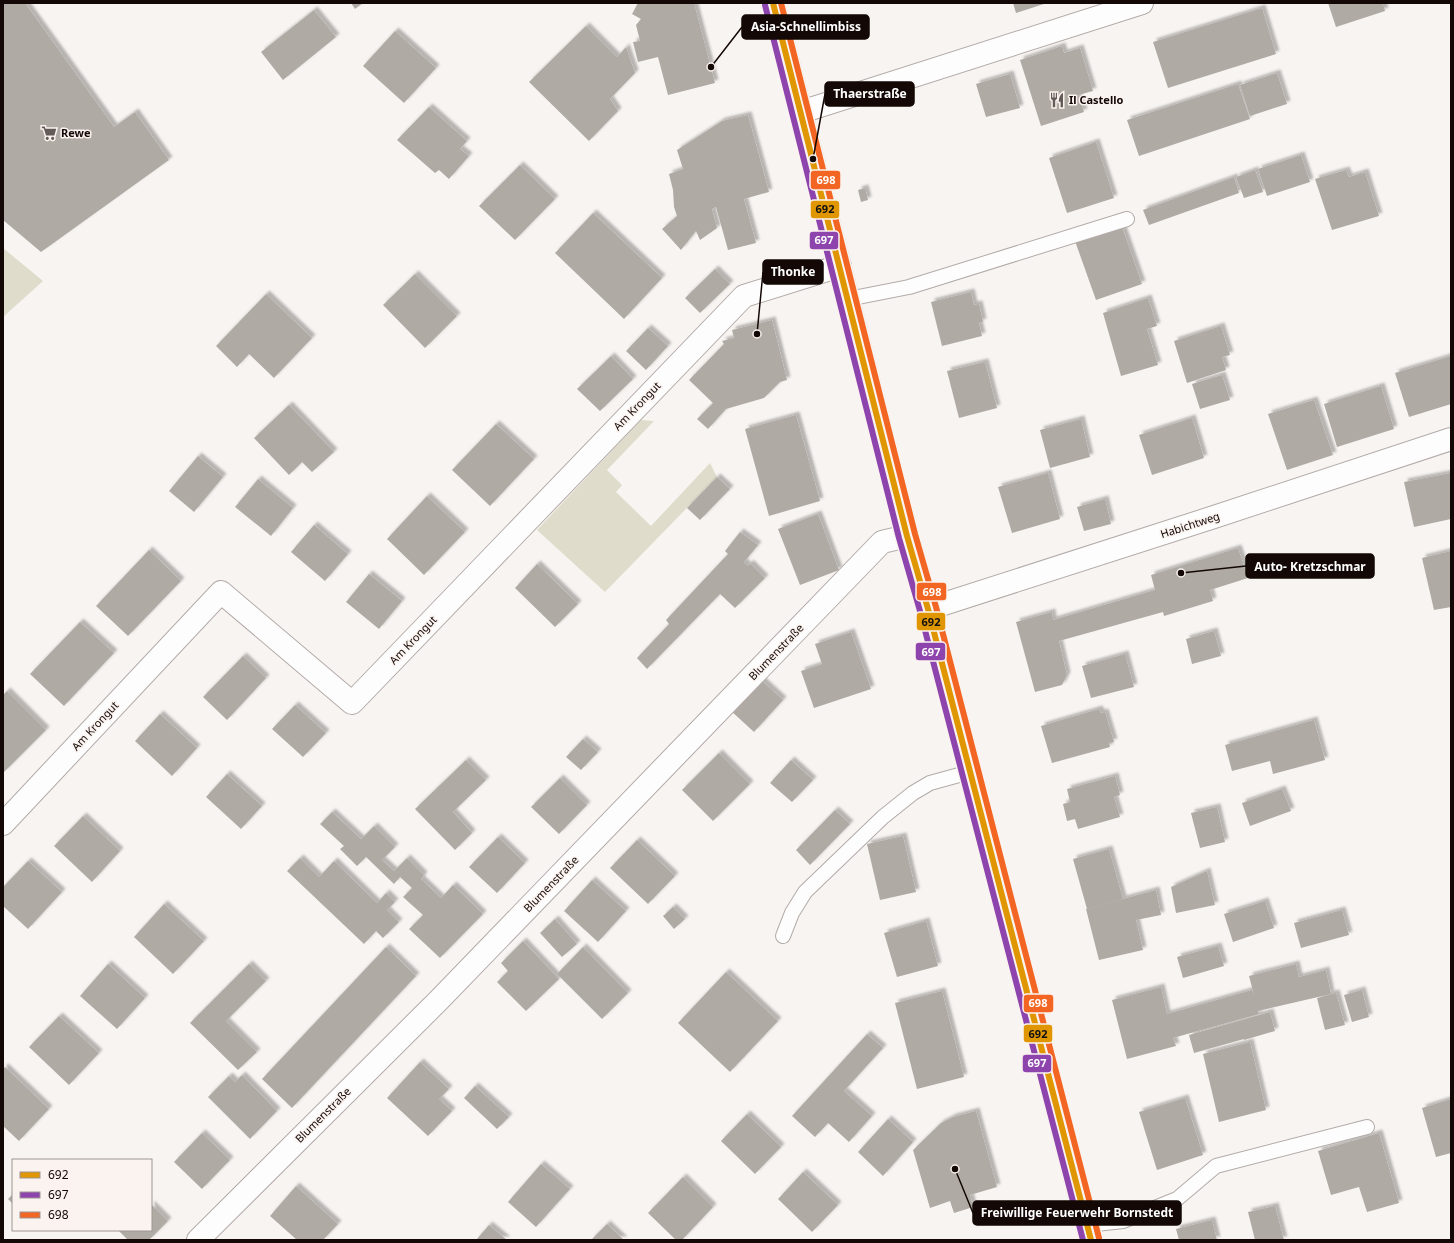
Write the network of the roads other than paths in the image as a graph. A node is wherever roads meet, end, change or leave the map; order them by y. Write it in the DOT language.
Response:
graph roads {
  1 [pos="773,3"];
  2 [pos="1142,3"];
  3 [pos="801,112"];
  4 [pos="1127,219"];
  5 [pos="840,266"];
  6 [pos="848,299"];
  7 [pos="1451,439"];
  8 [pos="906,536"];
  9 [pos="928,609"];
  10 [pos="970,772"];
  11 [pos="3,824"];
  12 [pos="783,936"];
  13 [pos="1367,1127"];
  14 [pos="1089,1232"];
  15 [pos="198,1240"];
  1 -- 3 [label="main road"];
  2 -- 3 [label="street"];
  3 -- 5 [label="main road"];
  4 -- 6 [label="lane"];
  5 -- 6 [label="main road"];
  5 -- 11 [label="street, Am Krongut"];
  6 -- 8 [label="main road"];
  7 -- 9 [label="street, Habichtweg"];
  8 -- 9 [label="main road"];
  8 -- 15 [label="street, Blumenstraße"];
  9 -- 10 [label="main road"];
  10 -- 12 [label="lane"];
  10 -- 14 [label="main road"];
  13 -- 14 [label="lane"];
}
